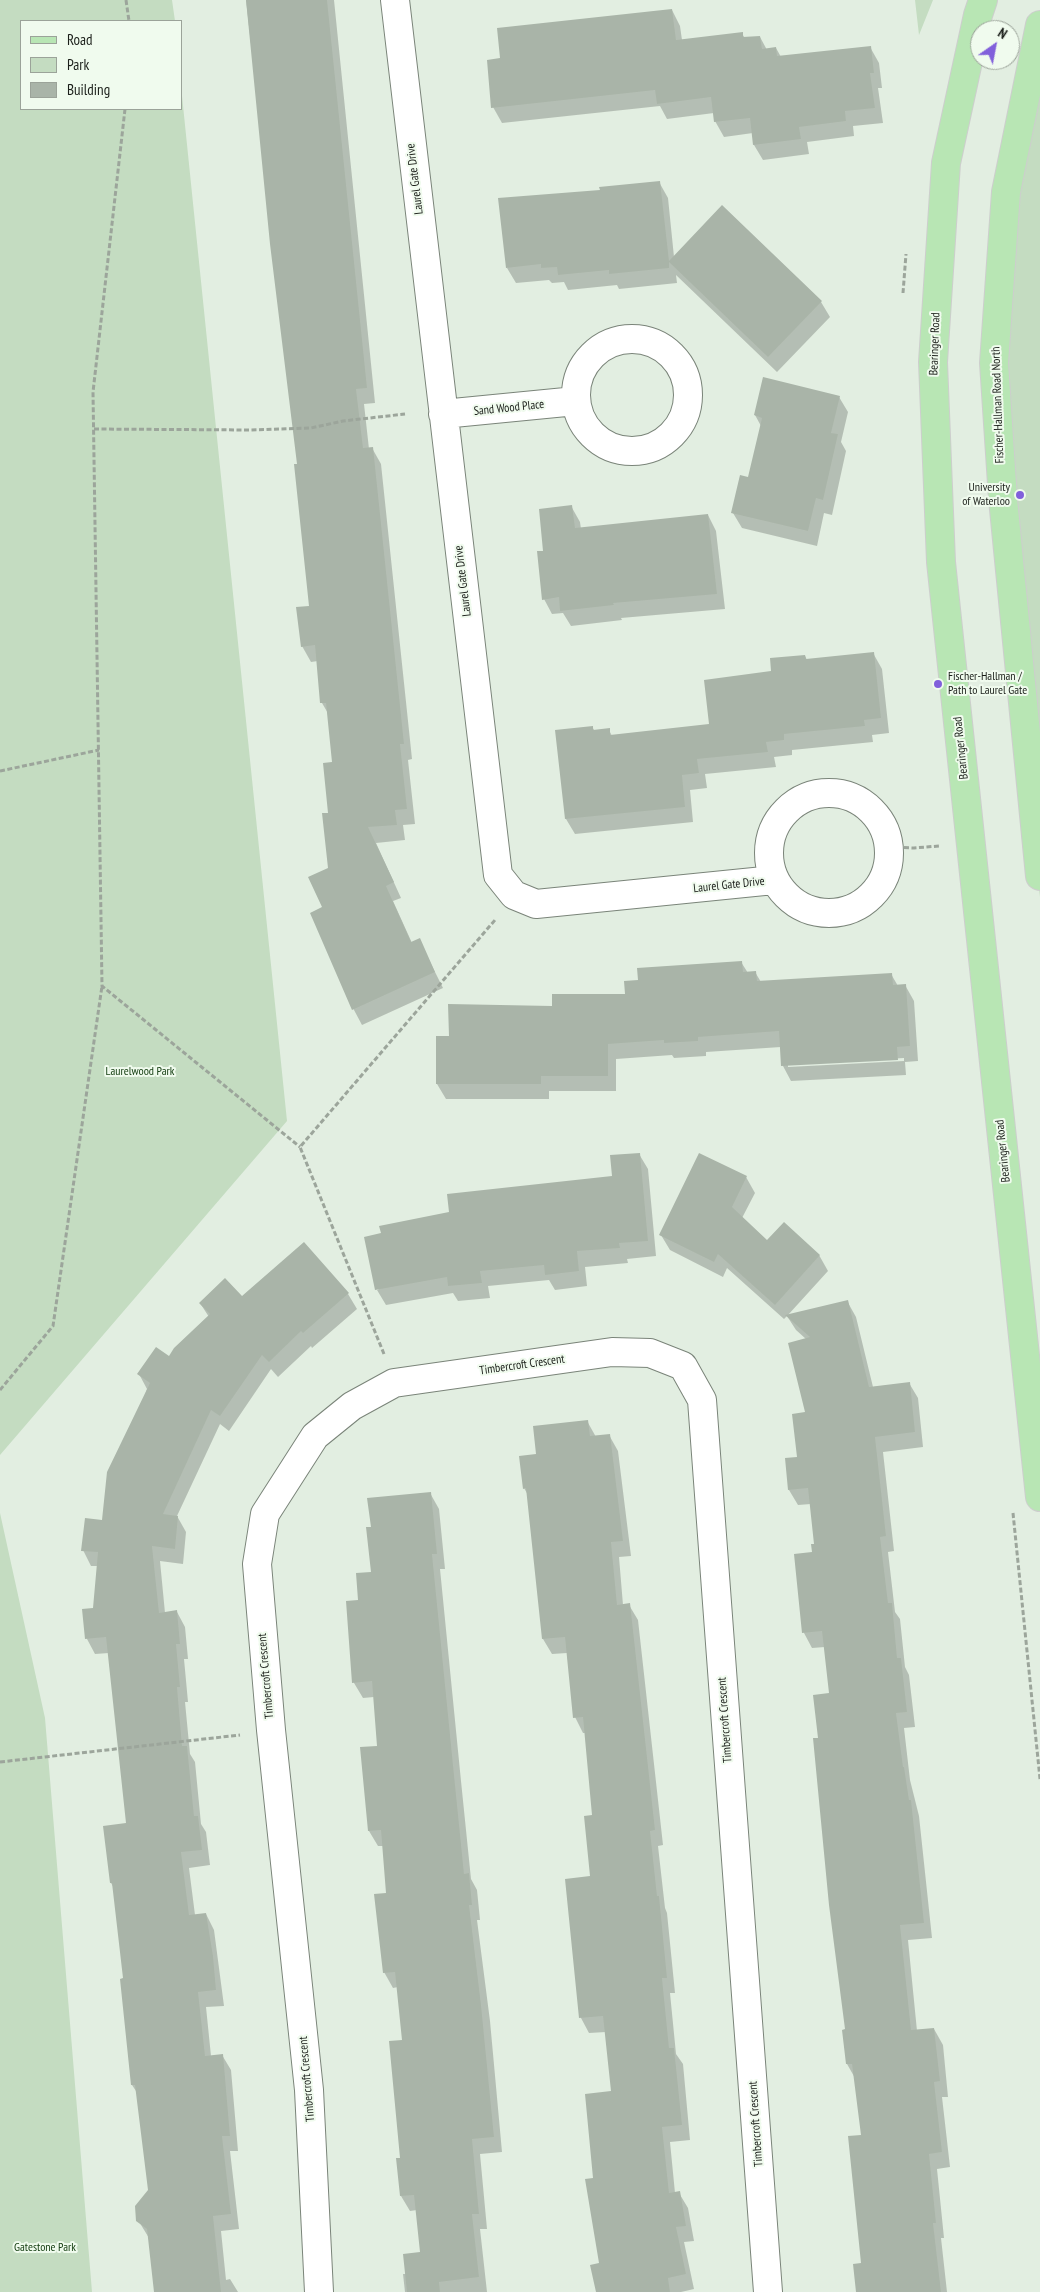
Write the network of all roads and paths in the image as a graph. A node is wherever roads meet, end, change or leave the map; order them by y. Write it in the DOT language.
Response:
graph roads {
  1 [pos="126,0"];
  2 [pos="394,0"];
  3 [pos="983,0"];
  4 [pos="129,20"];
  5 [pos="1040,25"];
  6 [pos="125,110"];
  7 [pos="576,401"];
  8 [pos="405,414"];
  9 [pos="443,414"];
  10 [pos="94,429"];
  11 [pos="99,750"];
  12 [pos="0,771"];
  13 [pos="945,846"];
  14 [pos="889,847"];
  15 [pos="1040,876"];
  16 [pos="774,880"];
  17 [pos="514,895"];
  18 [pos="102,986"];
  19 [pos="300,1148"];
  20 [pos="394,1383"];
  21 [pos="0,1390"];
  22 [pos="1040,1497"];
  23 [pos="271,1730"];
  24 [pos="0,1762"];
  25 [pos="319,2292"];
  26 [pos="768,2292"];
  1 -- 4 [label="path"];
  2 -- 9 [label="street, Laurel Gate Drive"];
  3 -- 22 [label="main road, Bearinger Road"];
  5 -- 15 [label="main road, Fischer-Hallman Road North"];
  6 -- 10 [label="path"];
  7 -- 7 [label="street"];
  7 -- 9 [label="street, Sand Wood Place"];
  8 -- 10 [label="path"];
  9 -- 17 [label="street, Laurel Gate Drive"];
  10 -- 11 [label="path"];
  11 -- 12 [label="path"];
  11 -- 18 [label="path"];
  13 -- 14 [label="path"];
  14 -- 16 [label="street, Laurel Gate Drive"];
  14 -- 16 [label="street, Laurel Gate Drive"];
  16 -- 17 [label="street, Laurel Gate Drive"];
  17 -- 19 [label="path"];
  18 -- 19 [label="path"];
  18 -- 21 [label="path"];
  19 -- 20 [label="path"];
  20 -- 23 [label="street, Timbercroft Crescent"];
  20 -- 26 [label="street, Timbercroft Crescent"];
  23 -- 24 [label="path"];
  23 -- 25 [label="street, Timbercroft Crescent"];
}
